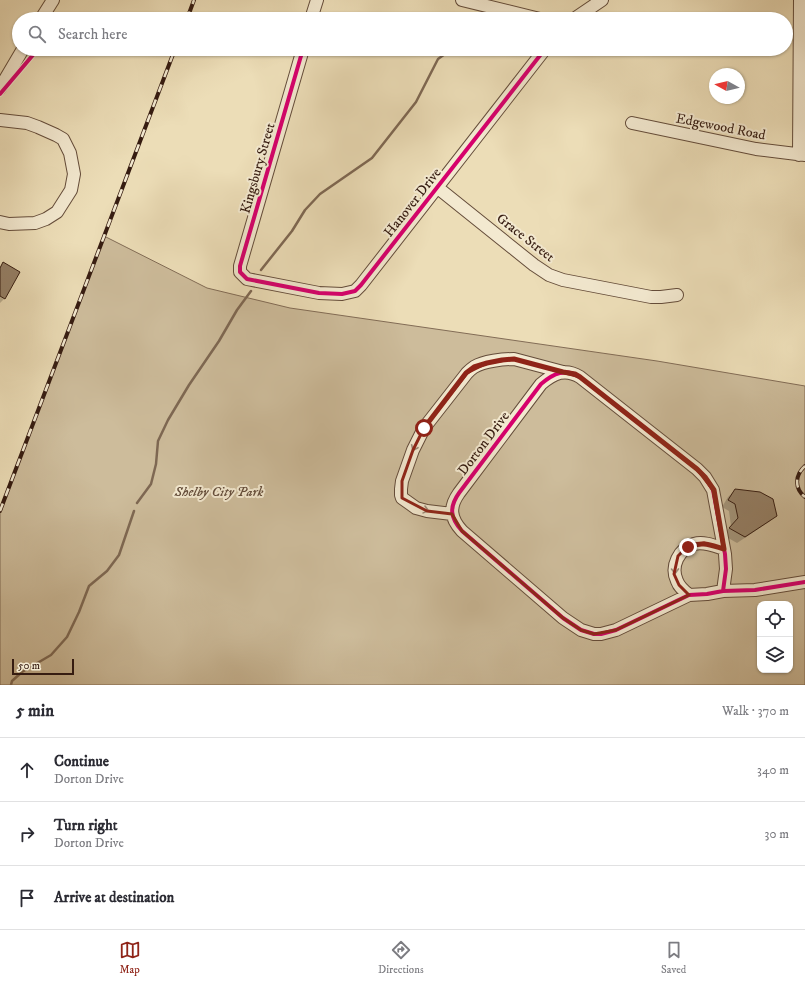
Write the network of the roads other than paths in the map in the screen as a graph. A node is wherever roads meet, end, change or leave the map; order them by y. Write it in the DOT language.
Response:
graph roads {
  1 [pos="52,0"];
  2 [pos="317,0"];
  3 [pos="462,0"];
  4 [pos="602,0"];
  5 [pos="800,0"];
  6 [pos="45,12"];
  7 [pos="313,12"];
  8 [pos="511,12"];
  9 [pos="584,12"];
  10 [pos="803,25"];
  11 [pos="19,56"];
  12 [pos="300,56"];
  13 [pos="540,56"];
  14 [pos="0,88"];
  15 [pos="0,120"];
  16 [pos="632,124"];
  17 [pos="802,155"];
  18 [pos="438,188"];
  19 [pos="0,222"];
  20 [pos="259,281"];
  21 [pos="677,294"];
  22 [pos="563,372"];
  23 [pos="452,514"];
  24 [pos="724,549"];
  25 [pos="805,582"];
  26 [pos="723,591"];
  27 [pos="689,595"];
  1 -- 6 [label="street"];
  2 -- 7 [label="street"];
  3 -- 8 [label="street"];
  4 -- 9 [label="street"];
  5 -- 10 [label="street"];
  10 -- 17 [label="street"];
  11 -- 14 [label="street"];
  12 -- 20 [label="street, Kingsbury Street"];
  13 -- 18 [label="street, Hanover Drive"];
  15 -- 19 [label="street"];
  16 -- 17 [label="street, Edgewood Road"];
  18 -- 20 [label="street, Hanover Drive"];
  18 -- 21 [label="street, Grace Street"];
  22 -- 23 [label="street, Dorton Drive"];
  22 -- 23 [label="street, one-way"];
  22 -- 24 [label="street"];
  23 -- 27 [label="street"];
  24 -- 26 [label="street"];
  24 -- 27 [label="street, one-way"];
  25 -- 26 [label="street"];
  26 -- 27 [label="street"];
}
